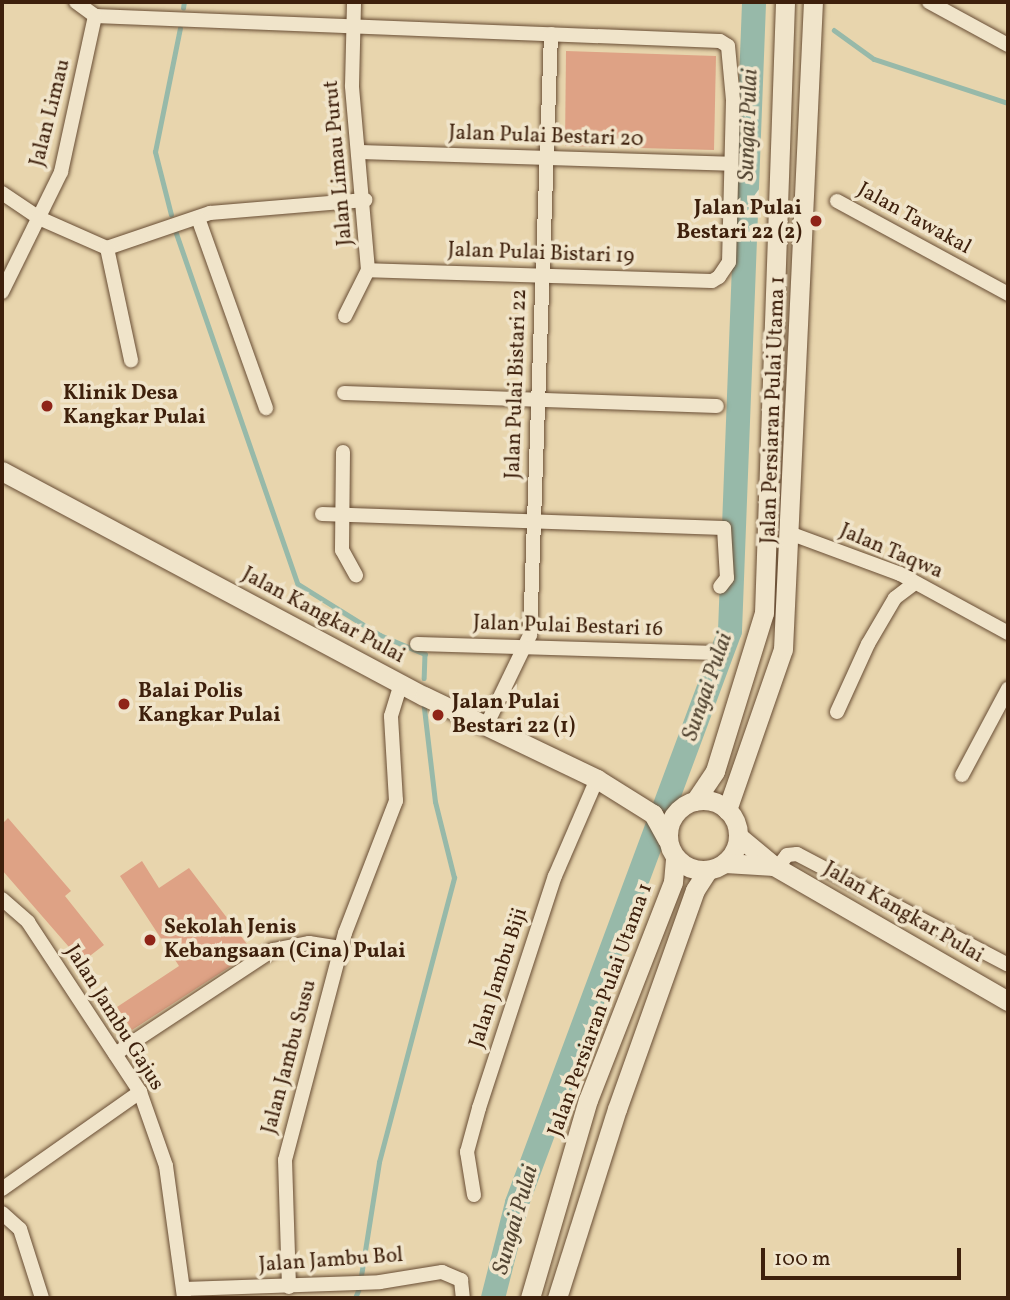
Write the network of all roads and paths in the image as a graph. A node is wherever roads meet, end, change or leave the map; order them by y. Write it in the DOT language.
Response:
graph roads {
  1 [pos="76,2"];
  2 [pos="354,2"];
  3 [pos="785,2"];
  4 [pos="813,2"];
  5 [pos="929,2"];
  6 [pos="96,16"];
  7 [pos="353,26"];
  8 [pos="551,34"];
  9 [pos="1008,45"];
  10 [pos="359,152"];
  11 [pos="546,157"];
  12 [pos="731,164"];
  13 [pos="2,192"];
  14 [pos="365,201"];
  15 [pos="837,201"];
  16 [pos="38,218"];
  17 [pos="198,218"];
  18 [pos="107,248"];
  19 [pos="368,270"];
  20 [pos="542,275"];
  21 [pos="2,292"];
  22 [pos="1008,294"];
  23 [pos="345,316"];
  24 [pos="131,360"];
  25 [pos="344,393"];
  26 [pos="538,399"];
  27 [pos="717,406"];
  28 [pos="266,408"];
  29 [pos="343,452"];
  30 [pos="2,471"];
  31 [pos="322,514"];
  32 [pos="341,516"];
  33 [pos="532,521"];
  34 [pos="792,534"];
  35 [pos="356,575"];
  36 [pos="915,583"];
  37 [pos="720,587"];
  38 [pos="1008,633"];
  39 [pos="417,644"];
  40 [pos="524,646"];
  41 [pos="718,653"];
  42 [pos="401,683"];
  43 [pos="1008,688"];
  44 [pos="837,712"];
  45 [pos="486,726"];
  46 [pos="962,775"];
  47 [pos="597,779"];
  48 [pos="727,810"];
  49 [pos="670,812"];
  50 [pos="738,836"];
  51 [pos="675,857"];
  52 [pos="716,866"];
  53 [pos="776,867"];
  54 [pos="2,900"];
  55 [pos="892,906"];
  56 [pos="882,927"];
  57 [pos="341,948"];
  58 [pos="1008,965"];
  59 [pos="1008,1001"];
  60 [pos="115,1054"];
  61 [pos="140,1092"];
  62 [pos="2,1189"];
  63 [pos="474,1195"];
  64 [pos="2,1213"];
  65 [pos="343,1284"];
  66 [pos="289,1287"];
  67 [pos="184,1294"];
  68 [pos="42,1298"];
  69 [pos="336,1298"];
  70 [pos="463,1298"];
  71 [pos="530,1298"];
  72 [pos="557,1298"];
  1 -- 6 [label="street"];
  2 -- 7 [label="street, Jalan Limau Purut"];
  3 -- 49 [label="main road, Jalan Persiaran Pulai Utama 1"];
  4 -- 34 [label="main road, Jalan Persiaran Pulai Utama 1"];
  5 -- 9 [label="street"];
  6 -- 7 [label="street"];
  6 -- 16 [label="street, Jalan Limau"];
  7 -- 8 [label="street"];
  7 -- 10 [label="street, Jalan Limau Purut"];
  8 -- 11 [label="street, Jalan Pulai Bistari 22"];
  8 -- 12 [label="street"];
  10 -- 11 [label="street, Jalan Pulai Bestari 20"];
  10 -- 14 [label="street, Jalan Limau Purut"];
  11 -- 12 [label="street, Jalan Pulai Bestari 20"];
  11 -- 20 [label="street, Jalan Pulai Bistari 22"];
  12 -- 20 [label="street, Jalan Pulai Bistari 19"];
  13 -- 16 [label="street"];
  14 -- 17 [label="street"];
  14 -- 19 [label="street, Jalan Limau Purut"];
  15 -- 22 [label="street, Jalan Tawakal"];
  16 -- 18 [label="street"];
  16 -- 21 [label="street, Jalan Limau"];
  17 -- 18 [label="street"];
  17 -- 28 [label="street"];
  18 -- 24 [label="street"];
  19 -- 20 [label="street, Jalan Pulai Bistari 19"];
  19 -- 23 [label="street, Jalan Limau Purut"];
  20 -- 26 [label="street, Jalan Pulai Bistari 22"];
  25 -- 26 [label="street"];
  26 -- 27 [label="street"];
  26 -- 33 [label="street, Jalan Pulai Bistari 22"];
  29 -- 32 [label="street"];
  30 -- 42 [label="main road, Jalan Kangkar Pulai"];
  31 -- 32 [label="street"];
  32 -- 33 [label="street"];
  32 -- 35 [label="street"];
  33 -- 37 [label="street"];
  33 -- 40 [label="street, Jalan Pulai Bistari 22"];
  34 -- 36 [label="street, Jalan Taqwa"];
  34 -- 48 [label="main road, Jalan Persiaran Pulai Utama 1"];
  36 -- 38 [label="street, Jalan Taqwa"];
  36 -- 44 [label="street"];
  39 -- 40 [label="street, Jalan Pulai Bestari 16"];
  40 -- 41 [label="street, Jalan Pulai Bestari 16"];
  40 -- 45 [label="street, Jalan Pulai Bistari 22"];
  42 -- 45 [label="main road, Jalan Kangkar Pulai"];
  42 -- 57 [label="street, Jalan Jambu Susu"];
  43 -- 46 [label="street"];
  45 -- 47 [label="main road, Jalan Kangkar Pulai"];
  47 -- 49 [label="main road, Jalan Kangkar Pulai"];
  47 -- 63 [label="street, Jalan Jambu Biji"];
  48 -- 49 [label="main road"];
  48 -- 50 [label="main road"];
  49 -- 51 [label="main road"];
  50 -- 52 [label="main road"];
  50 -- 53 [label="main road, Jalan Kangkar Pulai"];
  51 -- 52 [label="main road"];
  51 -- 71 [label="main road, Jalan Persiaran Pulai Utama 1"];
  52 -- 53 [label="main road, Jalan Kangkar Pulai"];
  52 -- 72 [label="main road"];
  53 -- 55 [label="street"];
  53 -- 56 [label="main road, Jalan Kangkar Pulai"];
  54 -- 60 [label="street, Jalan Jambu Gajus"];
  55 -- 56 [label="street"];
  55 -- 58 [label="street"];
  56 -- 59 [label="main road, Jalan Kangkar Pulai"];
  57 -- 60 [label="street"];
  57 -- 66 [label="street, Jalan Jambu Susu"];
  60 -- 61 [label="street, Jalan Jambu Gajus"];
  61 -- 62 [label="street"];
  61 -- 67 [label="street, Jalan Jambu Gajus"];
  64 -- 68 [label="street"];
  65 -- 66 [label="street, Jalan Jambu Bol"];
  65 -- 69 [label="street"];
  65 -- 70 [label="street, Jalan Jambu Bol"];
  66 -- 67 [label="street, Jalan Jambu Bol"];
}
